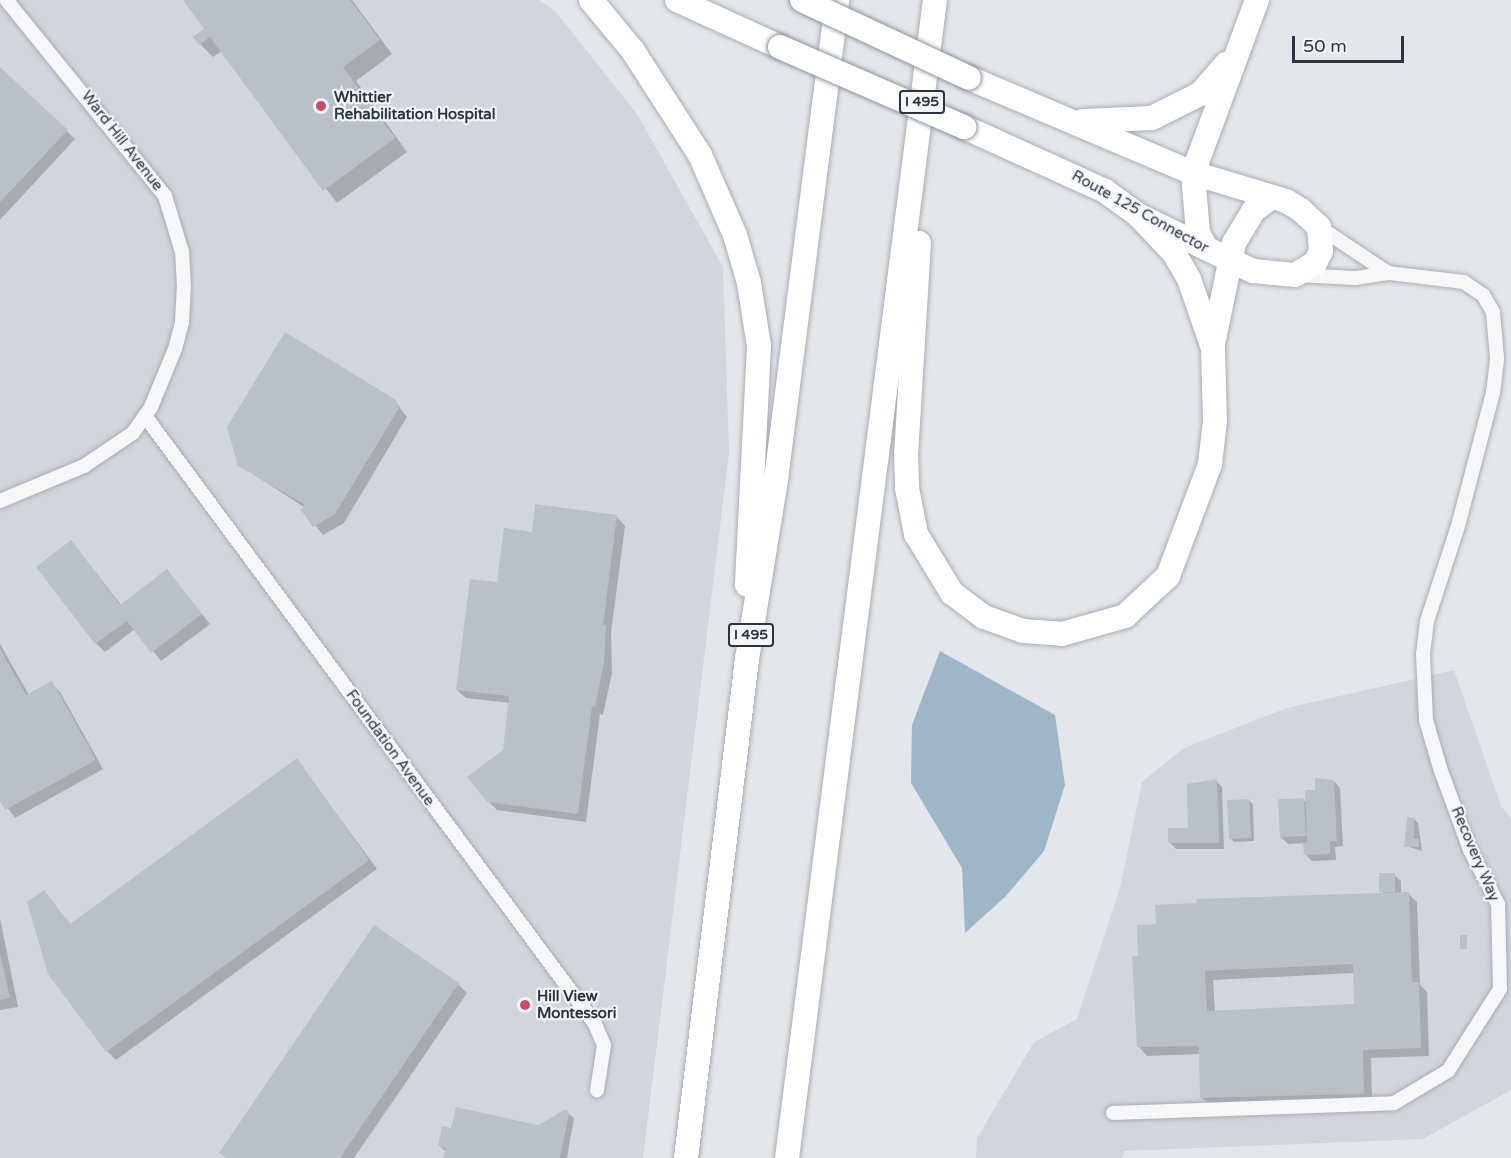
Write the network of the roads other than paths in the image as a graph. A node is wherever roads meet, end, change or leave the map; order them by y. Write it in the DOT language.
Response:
graph roads {
  1 [pos="6,0"];
  2 [pos="591,0"];
  3 [pos="677,0"];
  4 [pos="802,0"];
  5 [pos="837,0"];
  6 [pos="935,0"];
  7 [pos="1257,0"];
  8 [pos="1242,39"];
  9 [pos="1070,120"];
  10 [pos="916,148"];
  11 [pos="1192,173"];
  12 [pos="1272,197"];
  13 [pos="1138,214"];
  14 [pos="1318,227"];
  15 [pos="1206,248"];
  16 [pos="1228,259"];
  17 [pos="1388,273"];
  18 [pos="1295,275"];
  19 [pos="1213,348"];
  20 [pos="145,416"];
  21 [pos="0,501"];
  22 [pos="747,659"];
  23 [pos="597,1090"];
  24 [pos="1113,1113"];
  25 [pos="686,1158"];
  26 [pos="787,1158"];
  1 -- 20 [label="street, Ward Hill Avenue"];
  2 -- 22 [label="highway"];
  3 -- 13 [label="highway, Route 125 Connector, bridge"];
  4 -- 9 [label="highway, bridge"];
  5 -- 22 [label="highway, I 495"];
  6 -- 10 [label="highway, I 495"];
  7 -- 8 [label="highway"];
  8 -- 9 [label="highway"];
  8 -- 11 [label="highway"];
  9 -- 11 [label="highway"];
  10 -- 19 [label="highway"];
  10 -- 26 [label="highway, I 495"];
  11 -- 12 [label="highway"];
  11 -- 15 [label="highway"];
  12 -- 14 [label="highway"];
  12 -- 16 [label="highway"];
  13 -- 15 [label="highway, Route 125 Connector"];
  13 -- 19 [label="highway"];
  14 -- 17 [label="street"];
  14 -- 18 [label="highway"];
  15 -- 16 [label="highway, Route 125 Connector"];
  16 -- 18 [label="highway, Route 125 Connector"];
  16 -- 19 [label="highway"];
  17 -- 18 [label="street"];
  17 -- 24 [label="street, Recovery Way"];
  20 -- 21 [label="street, Ward Hill Avenue"];
  20 -- 23 [label="street, Foundation Avenue"];
  22 -- 25 [label="highway, I 495"];
}
